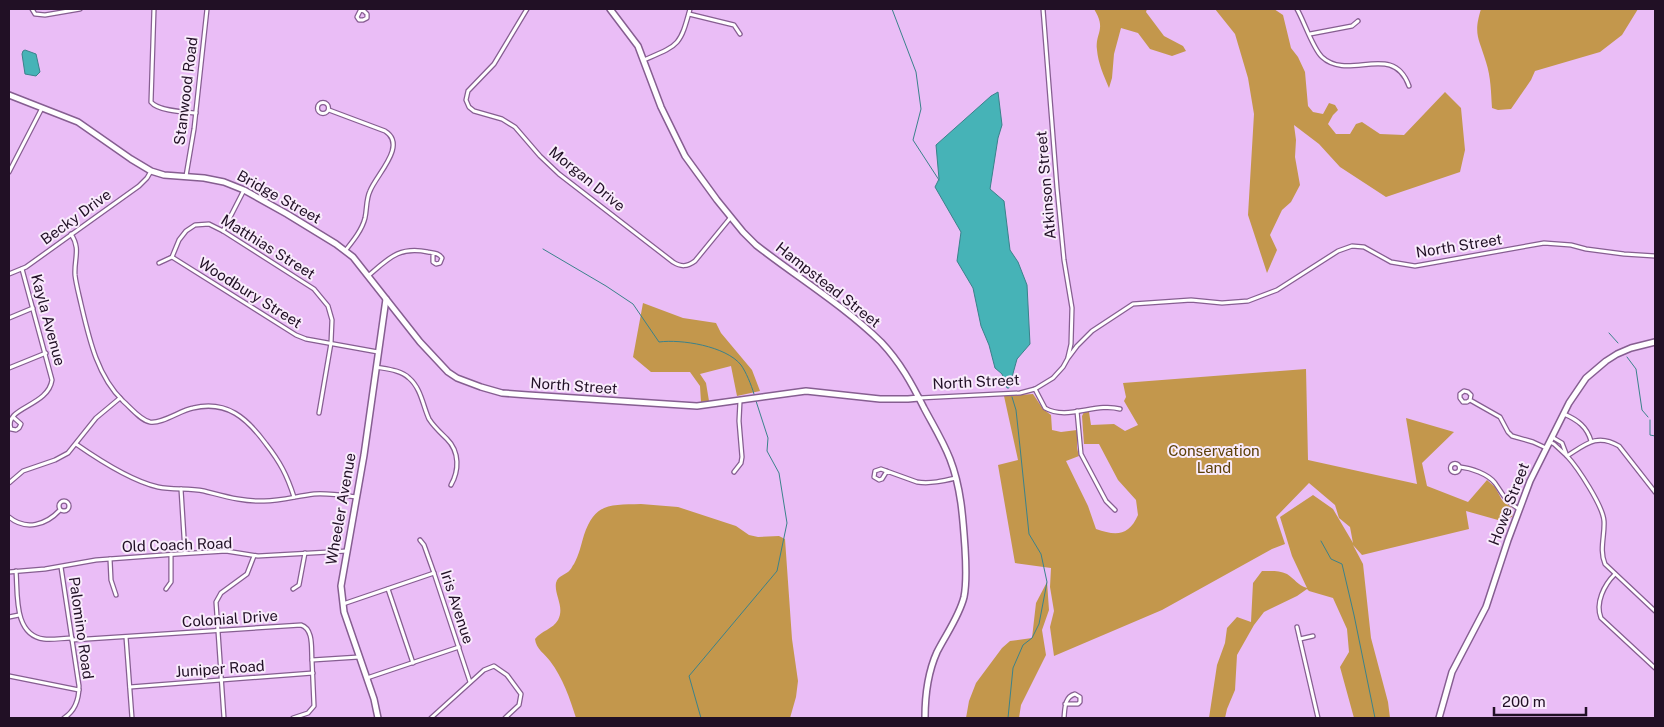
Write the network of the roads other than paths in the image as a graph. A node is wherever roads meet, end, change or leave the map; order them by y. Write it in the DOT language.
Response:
graph roads {
  1 [pos="32,9"];
  2 [pos="80,9"];
  3 [pos="154,9"];
  4 [pos="207,9"];
  5 [pos="527,9"];
  6 [pos="610,9"];
  7 [pos="690,9"];
  8 [pos="1043,9"];
  9 [pos="1298,9"];
  10 [pos="689,14"];
  11 [pos="1358,21"];
  12 [pos="740,34"];
  13 [pos="1310,34"];
  14 [pos="644,60"];
  15 [pos="1409,86"];
  16 [pos="9,95"];
  17 [pos="42,108"];
  18 [pos="328,110"];
  19 [pos="196,114"];
  20 [pos="151,171"];
  21 [pos="9,172"];
  22 [pos="186,176"];
  23 [pos="244,190"];
  24 [pos="731,217"];
  25 [pos="223,231"];
  26 [pos="71,234"];
  27 [pos="346,251"];
  28 [pos="433,253"];
  29 [pos="1655,256"];
  30 [pos="172,257"];
  31 [pos="159,264"];
  32 [pos="22,269"];
  33 [pos="9,274"];
  34 [pos="368,276"];
  35 [pos="386,299"];
  36 [pos="33,308"];
  37 [pos="9,318"];
  38 [pos="1655,342"];
  39 [pos="331,343"];
  40 [pos="379,352"];
  41 [pos="46,353"];
  42 [pos="1068,358"];
  43 [pos="376,367"];
  44 [pos="9,368"];
  45 [pos="1035,389"];
  46 [pos="493,391"];
  47 [pos="120,398"];
  48 [pos="919,398"];
  49 [pos="740,400"];
  50 [pos="1470,400"];
  51 [pos="1120,409"];
  52 [pos="1077,411"];
  53 [pos="319,413"];
  54 [pos="1563,414"];
  55 [pos="13,417"];
  56 [pos="1551,439"];
  57 [pos="1592,441"];
  58 [pos="76,444"];
  59 [pos="1546,448"];
  60 [pos="1567,456"];
  61 [pos="1460,467"];
  62 [pos="887,471"];
  63 [pos="734,472"];
  64 [pos="956,478"];
  65 [pos="9,483"];
  66 [pos="451,485"];
  67 [pos="181,489"];
  68 [pos="1655,492"];
  69 [pos="294,497"];
  70 [pos="356,497"];
  71 [pos="1519,509"];
  72 [pos="60,510"];
  73 [pos="1114,510"];
  74 [pos="9,517"];
  75 [pos="420,540"];
  76 [pos="346,550"];
  77 [pos="305,552"];
  78 [pos="171,554"];
  79 [pos="185,554"];
  80 [pos="254,556"];
  81 [pos="110,559"];
  82 [pos="61,566"];
  83 [pos="16,571"];
  84 [pos="9,572"];
  85 [pos="434,573"];
  86 [pos="1614,574"];
  87 [pos="166,589"];
  88 [pos="294,589"];
  89 [pos="388,589"];
  90 [pos="116,595"];
  91 [pos="342,604"];
  92 [pos="1655,611"];
  93 [pos="19,615"];
  94 [pos="9,616"];
  95 [pos="1297,627"];
  96 [pos="217,631"];
  97 [pos="1313,636"];
  98 [pos="126,637"];
  99 [pos="72,639"];
  100 [pos="1300,639"];
  101 [pos="459,647"];
  102 [pos="360,657"];
  103 [pos="312,660"];
  104 [pos="413,663"];
  105 [pos="1655,668"];
  106 [pos="312,673"];
  107 [pos="9,676"];
  108 [pos="367,678"];
  109 [pos="221,680"];
  110 [pos="470,682"];
  111 [pos="130,687"];
  112 [pos="79,690"];
  113 [pos="1066,704"];
  114 [pos="67,717"];
  115 [pos="132,718"];
  116 [pos="224,718"];
  117 [pos="293,718"];
  118 [pos="378,718"];
  119 [pos="431,718"];
  120 [pos="506,718"];
  121 [pos="926,718"];
  122 [pos="1064,718"];
  123 [pos="1318,718"];
  124 [pos="1438,718"];
  1 -- 2 [label="street"];
  3 -- 19 [label="street"];
  4 -- 19 [label="street, Stanwood Road"];
  5 -- 24 [label="street, Morgan Drive"];
  6 -- 14 [label="street, Hampstead Street"];
  7 -- 10 [label="street"];
  8 -- 42 [label="street, Atkinson Street"];
  9 -- 13 [label="street"];
  10 -- 12 [label="street"];
  10 -- 14 [label="street"];
  11 -- 13 [label="street"];
  13 -- 15 [label="street"];
  14 -- 24 [label="street, Hampstead Street"];
  16 -- 17 [label="street, Bridge Street"];
  17 -- 20 [label="street, Bridge Street"];
  17 -- 21 [label="street"];
  18 -- 27 [label="street"];
  19 -- 22 [label="street, Stanwood Road"];
  20 -- 22 [label="street, Bridge Street"];
  20 -- 26 [label="street, Becky Drive"];
  22 -- 23 [label="street, Bridge Street"];
  23 -- 25 [label="street"];
  23 -- 27 [label="street, Bridge Street"];
  24 -- 48 [label="street, Hampstead Street"];
  25 -- 30 [label="street, Matthias Street"];
  25 -- 39 [label="street, Matthias Street"];
  26 -- 32 [label="street, Becky Drive"];
  26 -- 47 [label="street"];
  27 -- 34 [label="street, Bridge Street"];
  28 -- 34 [label="street"];
  29 -- 42 [label="street, North Street"];
  30 -- 31 [label="street"];
  30 -- 39 [label="street, Woodbury Street"];
  32 -- 33 [label="street, Becky Drive"];
  32 -- 36 [label="street, Kayla Avenue"];
  34 -- 35 [label="street, Bridge Street"];
  35 -- 40 [label="street, Wheeler Avenue"];
  35 -- 46 [label="street, Bridge Street"];
  36 -- 37 [label="street"];
  36 -- 41 [label="street, Kayla Avenue"];
  38 -- 54 [label="street, Howe Street"];
  39 -- 40 [label="street, Woodbury Street"];
  39 -- 53 [label="street, Matthias Street"];
  40 -- 43 [label="street, Wheeler Avenue"];
  41 -- 44 [label="street"];
  41 -- 55 [label="street, Kayla Avenue"];
  42 -- 45 [label="street, North Street"];
  43 -- 66 [label="street"];
  43 -- 70 [label="street, Wheeler Avenue"];
  45 -- 48 [label="street, North Street"];
  45 -- 52 [label="street"];
  46 -- 49 [label="street, North Street"];
  47 -- 58 [label="street"];
  47 -- 69 [label="street"];
  48 -- 49 [label="street, North Street"];
  48 -- 64 [label="street, Hampstead Street"];
  49 -- 63 [label="street"];
  50 -- 59 [label="street"];
  51 -- 52 [label="street"];
  52 -- 73 [label="street"];
  54 -- 56 [label="street, Howe Street"];
  54 -- 57 [label="street"];
  56 -- 59 [label="street, Howe Street"];
  56 -- 60 [label="street"];
  57 -- 60 [label="street"];
  57 -- 68 [label="street"];
  58 -- 65 [label="street"];
  58 -- 67 [label="street"];
  59 -- 71 [label="street, Howe Street"];
  60 -- 86 [label="street"];
  61 -- 71 [label="street"];
  62 -- 62 [label="street"];
  62 -- 64 [label="street"];
  64 -- 121 [label="street, Hampstead Street"];
  67 -- 69 [label="street"];
  67 -- 79 [label="street"];
  69 -- 70 [label="street"];
  70 -- 76 [label="street, Wheeler Avenue"];
  71 -- 124 [label="street, Howe Street"];
  72 -- 74 [label="street"];
  75 -- 85 [label="street, Iris Avenue"];
  76 -- 77 [label="street, Old Coach Road"];
  76 -- 91 [label="street, Wheeler Avenue"];
  77 -- 80 [label="street, Old Coach Road"];
  77 -- 88 [label="street"];
  78 -- 79 [label="street, Old Coach Road"];
  78 -- 81 [label="street, Old Coach Road"];
  78 -- 87 [label="street"];
  79 -- 80 [label="street, Old Coach Road"];
  80 -- 96 [label="street"];
  81 -- 82 [label="street, Old Coach Road"];
  81 -- 90 [label="street"];
  82 -- 83 [label="street, Old Coach Road"];
  82 -- 99 [label="street, Palomino Road"];
  83 -- 84 [label="street, Old Coach Road"];
  83 -- 93 [label="street"];
  85 -- 89 [label="street"];
  85 -- 101 [label="street, Iris Avenue"];
  86 -- 92 [label="street"];
  86 -- 105 [label="street"];
  89 -- 91 [label="street"];
  89 -- 104 [label="street"];
  91 -- 102 [label="street, Wheeler Avenue"];
  93 -- 94 [label="street"];
  93 -- 99 [label="street, Colonial Drive"];
  95 -- 100 [label="street"];
  96 -- 98 [label="street, Colonial Drive"];
  96 -- 103 [label="street, Colonial Drive"];
  96 -- 109 [label="street"];
  97 -- 100 [label="street"];
  98 -- 99 [label="street, Colonial Drive"];
  98 -- 111 [label="street"];
  99 -- 112 [label="street, Palomino Road"];
  100 -- 123 [label="street"];
  101 -- 104 [label="street"];
  101 -- 110 [label="street, Iris Avenue"];
  102 -- 103 [label="street"];
  102 -- 108 [label="street, Wheeler Avenue"];
  103 -- 106 [label="street, Colonial Drive"];
  104 -- 108 [label="street"];
  106 -- 109 [label="street, Juniper Road"];
  106 -- 117 [label="street, Colonial Drive"];
  107 -- 112 [label="street"];
  108 -- 118 [label="street, Wheeler Avenue"];
  109 -- 111 [label="street, Juniper Road"];
  109 -- 116 [label="street"];
  110 -- 119 [label="street"];
  110 -- 120 [label="street"];
  111 -- 115 [label="street"];
  112 -- 114 [label="street, Palomino Road"];
  113 -- 113 [label="street"];
  113 -- 122 [label="street"];
}
